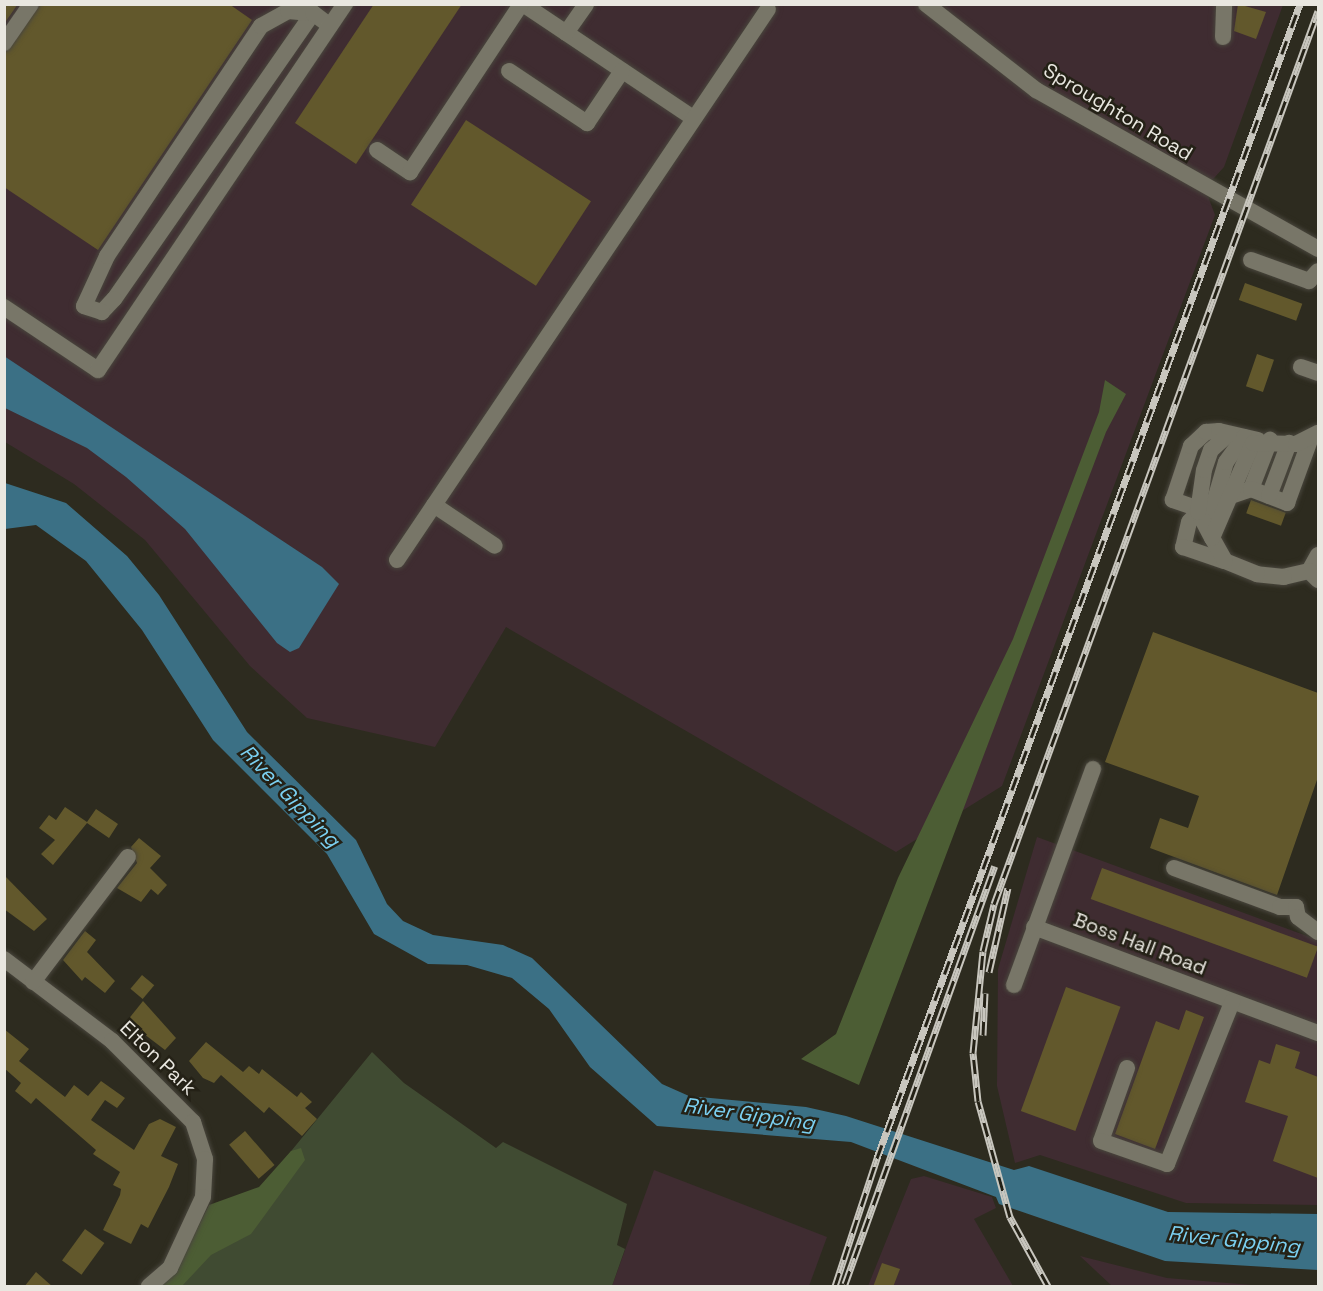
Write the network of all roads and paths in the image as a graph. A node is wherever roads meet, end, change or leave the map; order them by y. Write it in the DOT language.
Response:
graph roads {
  1 [pos="31,4"];
  2 [pos="345,4"];
  3 [pos="522,4"];
  4 [pos="586,4"];
  5 [pos="926,4"];
  6 [pos="1224,4"];
  7 [pos="768,9"];
  8 [pos="313,13"];
  9 [pos="330,26"];
  10 [pos="566,33"];
  11 [pos="1223,37"];
  12 [pos="4,44"];
  13 [pos="509,71"];
  14 [pos="622,71"];
  15 [pos="693,118"];
  16 [pos="377,150"];
  17 [pos="1299,241"];
  18 [pos="1318,249"];
  19 [pos="1318,257"];
  20 [pos="1251,260"];
  21 [pos="1318,271"];
  22 [pos="4,307"];
  23 [pos="1301,367"];
  24 [pos="1318,373"];
  25 [pos="1272,438"];
  26 [pos="1220,481"];
  27 [pos="1257,494"];
  28 [pos="1201,502"];
  29 [pos="434,505"];
  30 [pos="1212,538"];
  31 [pos="495,546"];
  32 [pos="1318,555"];
  33 [pos="397,560"];
  34 [pos="1224,561"];
  35 [pos="1314,575"];
  36 [pos="1094,769"];
  37 [pos="128,857"];
  38 [pos="1174,868"];
  39 [pos="1034,927"];
  40 [pos="1318,932"];
  41 [pos="4,959"];
  42 [pos="33,982"];
  43 [pos="1014,985"];
  44 [pos="1232,1002"];
  45 [pos="1318,1033"];
  46 [pos="1127,1068"];
  47 [pos="149,1287"];
  1 -- 12 [label="street"];
  2 -- 9 [label="street"];
  3 -- 10 [label="street"];
  3 -- 16 [label="street"];
  4 -- 10 [label="street"];
  5 -- 17 [label="street, Sproughton Road"];
  6 -- 11 [label="street"];
  7 -- 15 [label="street"];
  8 -- 8 [label="street"];
  8 -- 9 [label="street"];
  9 -- 22 [label="street"];
  10 -- 14 [label="street"];
  13 -- 14 [label="street"];
  14 -- 15 [label="street"];
  15 -- 29 [label="street"];
  17 -- 18 [label="street, Sproughton Road"];
  17 -- 19 [label="street, Sproughton Road"];
  20 -- 21 [label="street"];
  23 -- 24 [label="street"];
  25 -- 26 [label="street"];
  25 -- 27 [label="street"];
  25 -- 27 [label="street"];
  25 -- 27 [label="street"];
  25 -- 28 [label="street"];
  25 -- 28 [label="street"];
  26 -- 28 [label="street"];
  26 -- 30 [label="street"];
  27 -- 30 [label="street"];
  28 -- 30 [label="street"];
  28 -- 34 [label="street"];
  29 -- 31 [label="street"];
  29 -- 33 [label="street"];
  30 -- 34 [label="street"];
  32 -- 35 [label="street"];
  34 -- 35 [label="street"];
  36 -- 39 [label="street"];
  37 -- 42 [label="street"];
  38 -- 40 [label="street"];
  39 -- 43 [label="street"];
  39 -- 44 [label="street, Boss Hall Road"];
  41 -- 42 [label="street, Elton Park"];
  42 -- 47 [label="street, Elton Park"];
  44 -- 45 [label="street, Boss Hall Road"];
  44 -- 46 [label="street"];
}
